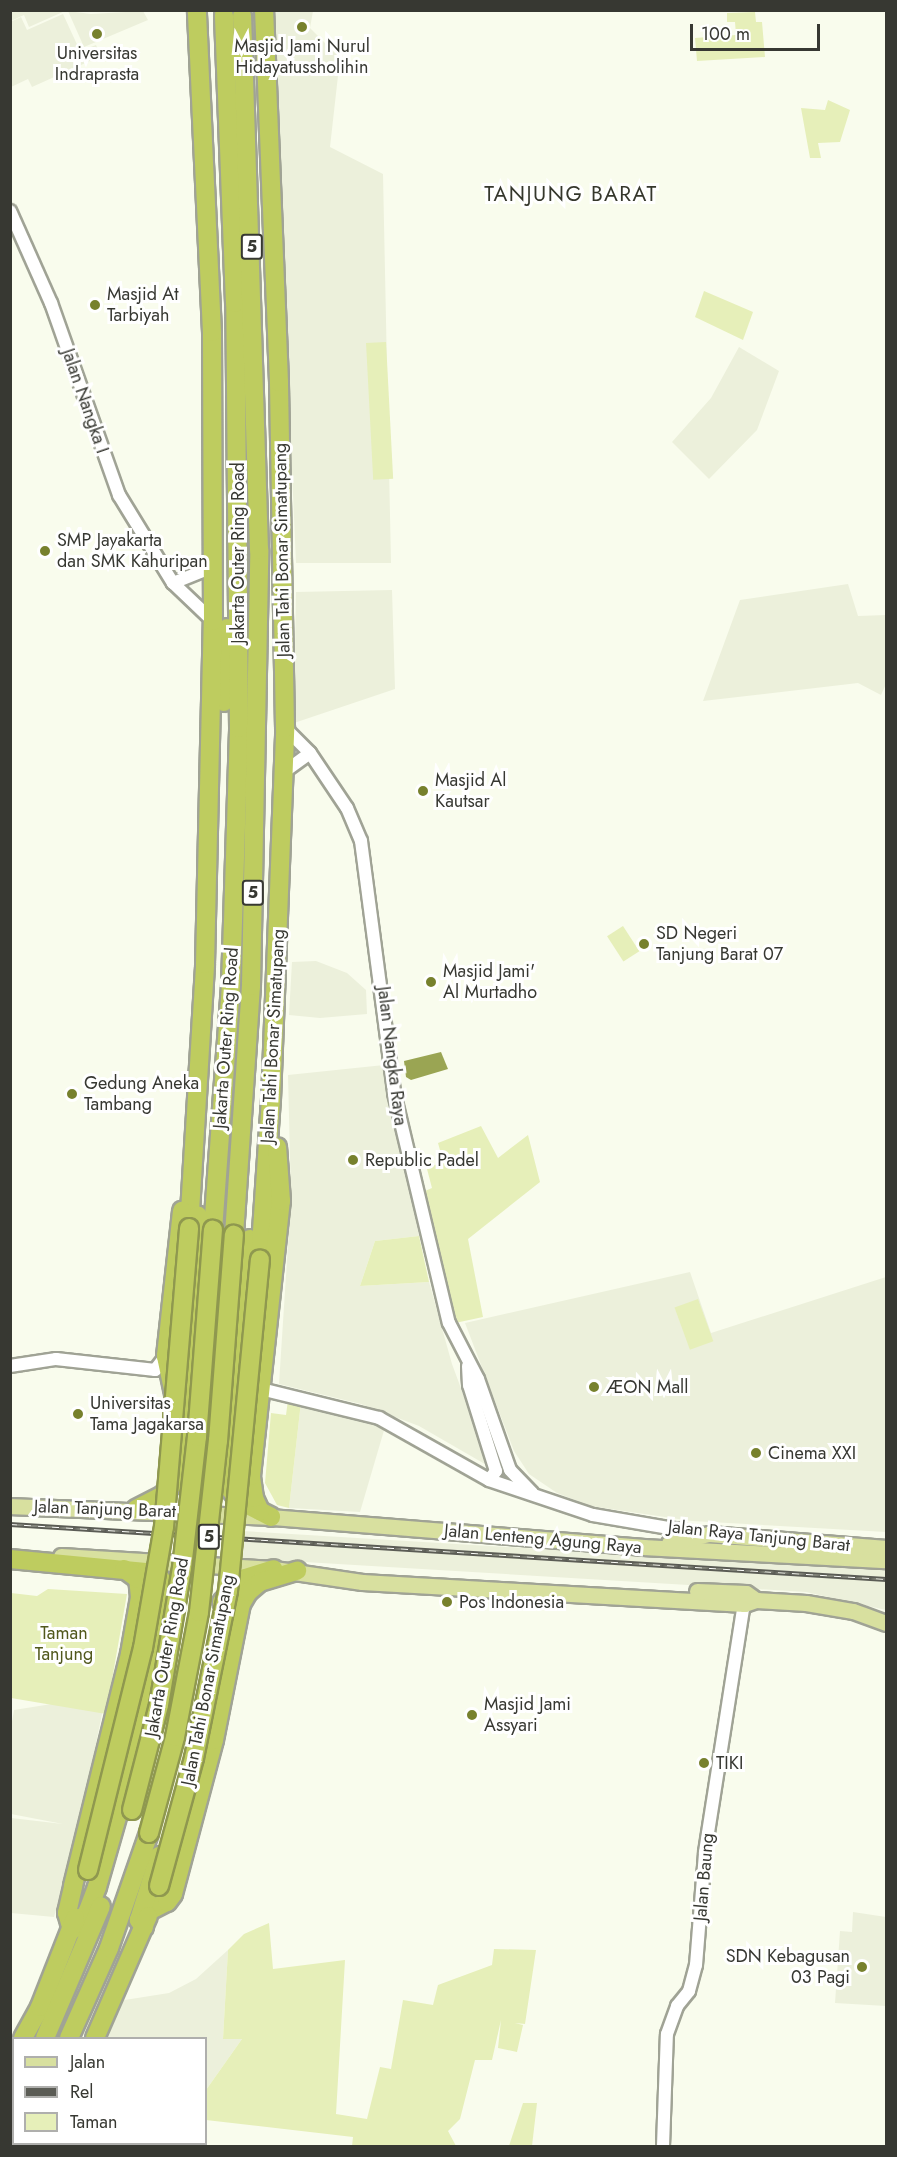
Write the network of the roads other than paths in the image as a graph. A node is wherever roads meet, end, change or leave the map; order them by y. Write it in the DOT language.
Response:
graph roads {
  1 [pos="197,10"];
  2 [pos="264,11"];
  3 [pos="228,115"];
  4 [pos="10,211"];
  5 [pos="213,387"];
  6 [pos="238,478"];
  7 [pos="258,478"];
  8 [pos="213,567"];
  9 [pos="173,583"];
  10 [pos="213,621"];
  11 [pos="285,728"];
  12 [pos="310,753"];
  13 [pos="284,772"];
  14 [pos="276,963"];
  15 [pos="206,964"];
  16 [pos="271,1100"];
  17 [pos="195,1135"];
  18 [pos="166,1356"];
  19 [pos="468,1365"];
  20 [pos="10,1366"];
  21 [pos="261,1389"];
  22 [pos="189,1399"];
  23 [pos="235,1411"];
  24 [pos="183,1452"];
  25 [pos="182,1474"];
  26 [pos="489,1480"];
  27 [pos="226,1484"];
  28 [pos="532,1493"];
  29 [pos="10,1506"];
  30 [pos="136,1509"];
  31 [pos="266,1514"];
  32 [pos="709,1534"];
  33 [pos="643,1547"];
  34 [pos="886,1548"];
  35 [pos="10,1554"];
  36 [pos="10,1559"];
  37 [pos="886,1560"];
  38 [pos="124,1569"];
  39 [pos="274,1569"];
  40 [pos="297,1571"];
  41 [pos="166,1587"];
  42 [pos="750,1602"];
  43 [pos="220,1605"];
  44 [pos="163,1612"];
  45 [pos="886,1623"];
  46 [pos="231,1648"];
  47 [pos="130,1654"];
  48 [pos="147,1919"];
  49 [pos="72,1930"];
  50 [pos="40,2007"];
  51 [pos="24,2037"];
  52 [pos="33,2037"];
  53 [pos="45,2037"];
  54 [pos="69,2037"];
  55 [pos="94,2037"];
  56 [pos="663,2146"];
  1 -- 5 [label="highway"];
  2 -- 11 [label="highway, Jalan Tahi Bonar Simatupang"];
  3 -- 5 [label="highway"];
  3 -- 6 [label="highway, Jakarta Outer Ring Road / 5"];
  3 -- 7 [label="highway, Jakarta Outer Ring Road / 5"];
  4 -- 9 [label="street, Jalan Nangka I"];
  5 -- 8 [label="highway"];
  6 -- 15 [label="highway"];
  6 -- 53 [label="highway, Jakarta Outer Ring Road / 5, bridge"];
  7 -- 14 [label="highway"];
  7 -- 54 [label="highway, Jakarta Outer Ring Road / 5, bridge"];
  8 -- 9 [label="street"];
  8 -- 10 [label="highway"];
  9 -- 10 [label="street, Jalan Nangka I"];
  10 -- 15 [label="highway"];
  11 -- 12 [label="street, Jalan Nangka Raya"];
  11 -- 13 [label="highway, Jalan Tahi Bonar Simatupang"];
  12 -- 13 [label="street"];
  12 -- 19 [label="street, Jalan Nangka Raya"];
  13 -- 14 [label="highway, Jalan Tahi Bonar Simatupang"];
  14 -- 16 [label="highway, Jalan Tahi Bonar Simatupang"];
  15 -- 17 [label="highway"];
  16 -- 21 [label="highway"];
  16 -- 23 [label="highway"];
  16 -- 48 [label="highway, Jalan Tahi Bonar Simatupang, bridge"];
  17 -- 18 [label="highway"];
  17 -- 22 [label="highway"];
  17 -- 49 [label="highway, bridge"];
  18 -- 20 [label="street"];
  18 -- 24 [label="highway"];
  19 -- 26 [label="street, Jalan Nangka Raya"];
  19 -- 28 [label="street, Jalan Nangka Raya"];
  21 -- 26 [label="street, Jalan Raya Tanjung Barat"];
  21 -- 31 [label="highway"];
  22 -- 23 [label="highway"];
  22 -- 24 [label="highway"];
  23 -- 27 [label="highway"];
  24 -- 25 [label="highway"];
  25 -- 27 [label="highway"];
  25 -- 30 [label="highway"];
  26 -- 28 [label="street, Jalan Raya Tanjung Barat"];
  27 -- 31 [label="highway"];
  28 -- 32 [label="street, Jalan Raya Tanjung Barat"];
  29 -- 30 [label="main road, Jalan Tanjung Barat"];
  30 -- 31 [label="main road, Jalan Tanjung Barat"];
  31 -- 33 [label="main road, Jalan Lenteng Agung Raya"];
  32 -- 33 [label="main road"];
  32 -- 34 [label="main road, Jalan Raya Tanjung Barat"];
  33 -- 37 [label="main road, Jalan Lenteng Agung Raya"];
  35 -- 39 [label="main road"];
  36 -- 38 [label="highway"];
  38 -- 41 [label="highway"];
  38 -- 47 [label="highway"];
  39 -- 40 [label="main road"];
  39 -- 43 [label="highway"];
  40 -- 42 [label="main road"];
  40 -- 46 [label="highway"];
  41 -- 43 [label="highway"];
  41 -- 44 [label="highway"];
  42 -- 45 [label="main road"];
  42 -- 56 [label="street, Jalan Baung"];
  43 -- 46 [label="highway"];
  43 -- 48 [label="highway"];
  44 -- 47 [label="highway"];
  44 -- 49 [label="highway"];
  46 -- 48 [label="highway"];
  47 -- 49 [label="highway"];
  48 -- 55 [label="highway, Jalan Tahi Bonar Simatupang"];
  49 -- 50 [label="highway"];
  50 -- 51 [label="highway"];
  50 -- 52 [label="highway"];
}
